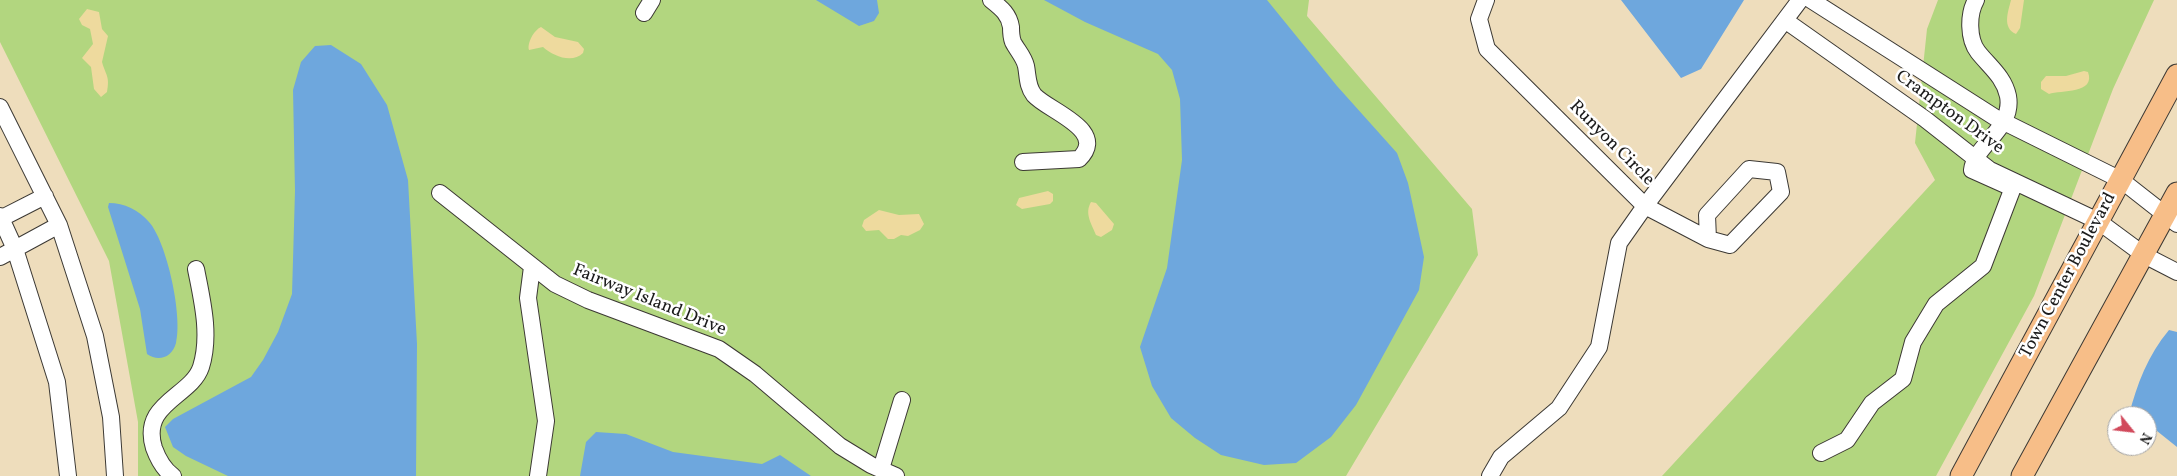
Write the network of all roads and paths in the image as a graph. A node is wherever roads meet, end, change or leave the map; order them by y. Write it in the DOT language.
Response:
graph roads {
  1 [pos="991,0"];
  2 [pos="1486,0"];
  3 [pos="1800,0"];
  4 [pos="1811,0"];
  5 [pos="1976,0"];
  6 [pos="1786,21"];
  7 [pos="2177,75"];
  8 [pos="0,107"];
  9 [pos="1999,120"];
  10 [pos="1973,156"];
  11 [pos="1023,162"];
  12 [pos="2120,180"];
  13 [pos="440,193"];
  14 [pos="2177,193"];
  15 [pos="45,196"];
  16 [pos="1645,206"];
  17 [pos="0,218"];
  18 [pos="2171,220"];
  19 [pos="2098,221"];
  20 [pos="58,225"];
  21 [pos="1708,239"];
  22 [pos="15,249"];
  23 [pos="2144,255"];
  24 [pos="0,257"];
  25 [pos="532,267"];
  26 [pos="196,269"];
  27 [pos="2177,272"];
  28 [pos="902,400"];
  29 [pos="1822,453"];
  30 [pos="888,473"];
  31 [pos="68,476"];
  32 [pos="115,476"];
  33 [pos="173,476"];
  34 [pos="538,476"];
  35 [pos="1490,476"];
  36 [pos="1961,476"];
  37 [pos="2022,476"];
  1 -- 11 [label="street"];
  2 -- 16 [label="street, Runyon Circle"];
  3 -- 6 [label="street, Runyon Circle"];
  4 -- 9 [label="street, Crampton Drive"];
  5 -- 9 [label="street"];
  6 -- 10 [label="street, Crampton Drive"];
  6 -- 16 [label="street, Runyon Circle"];
  7 -- 12 [label="main road, Town Center Boulevard"];
  8 -- 15 [label="street"];
  9 -- 10 [label="street"];
  9 -- 12 [label="street, Crampton Drive"];
  10 -- 19 [label="street, Crampton Drive"];
  10 -- 29 [label="street"];
  12 -- 18 [label="street, Crampton Drive"];
  12 -- 19 [label="main road, Town Center Boulevard"];
  13 -- 25 [label="street, Fairway Island Drive"];
  14 -- 18 [label="main road"];
  15 -- 17 [label="street"];
  15 -- 20 [label="street"];
  16 -- 21 [label="street"];
  16 -- 35 [label="street"];
  17 -- 22 [label="street"];
  18 -- 23 [label="main road"];
  19 -- 23 [label="street, Crampton Drive"];
  19 -- 36 [label="main road, Town Center Boulevard"];
  20 -- 22 [label="street"];
  20 -- 32 [label="street"];
  21 -- 21 [label="street"];
  22 -- 24 [label="street"];
  22 -- 31 [label="street"];
  23 -- 27 [label="street, Crampton Drive"];
  23 -- 37 [label="main road"];
  25 -- 30 [label="street, Fairway Island Drive"];
  25 -- 34 [label="street"];
  26 -- 33 [label="street"];
  28 -- 30 [label="street"];
}
